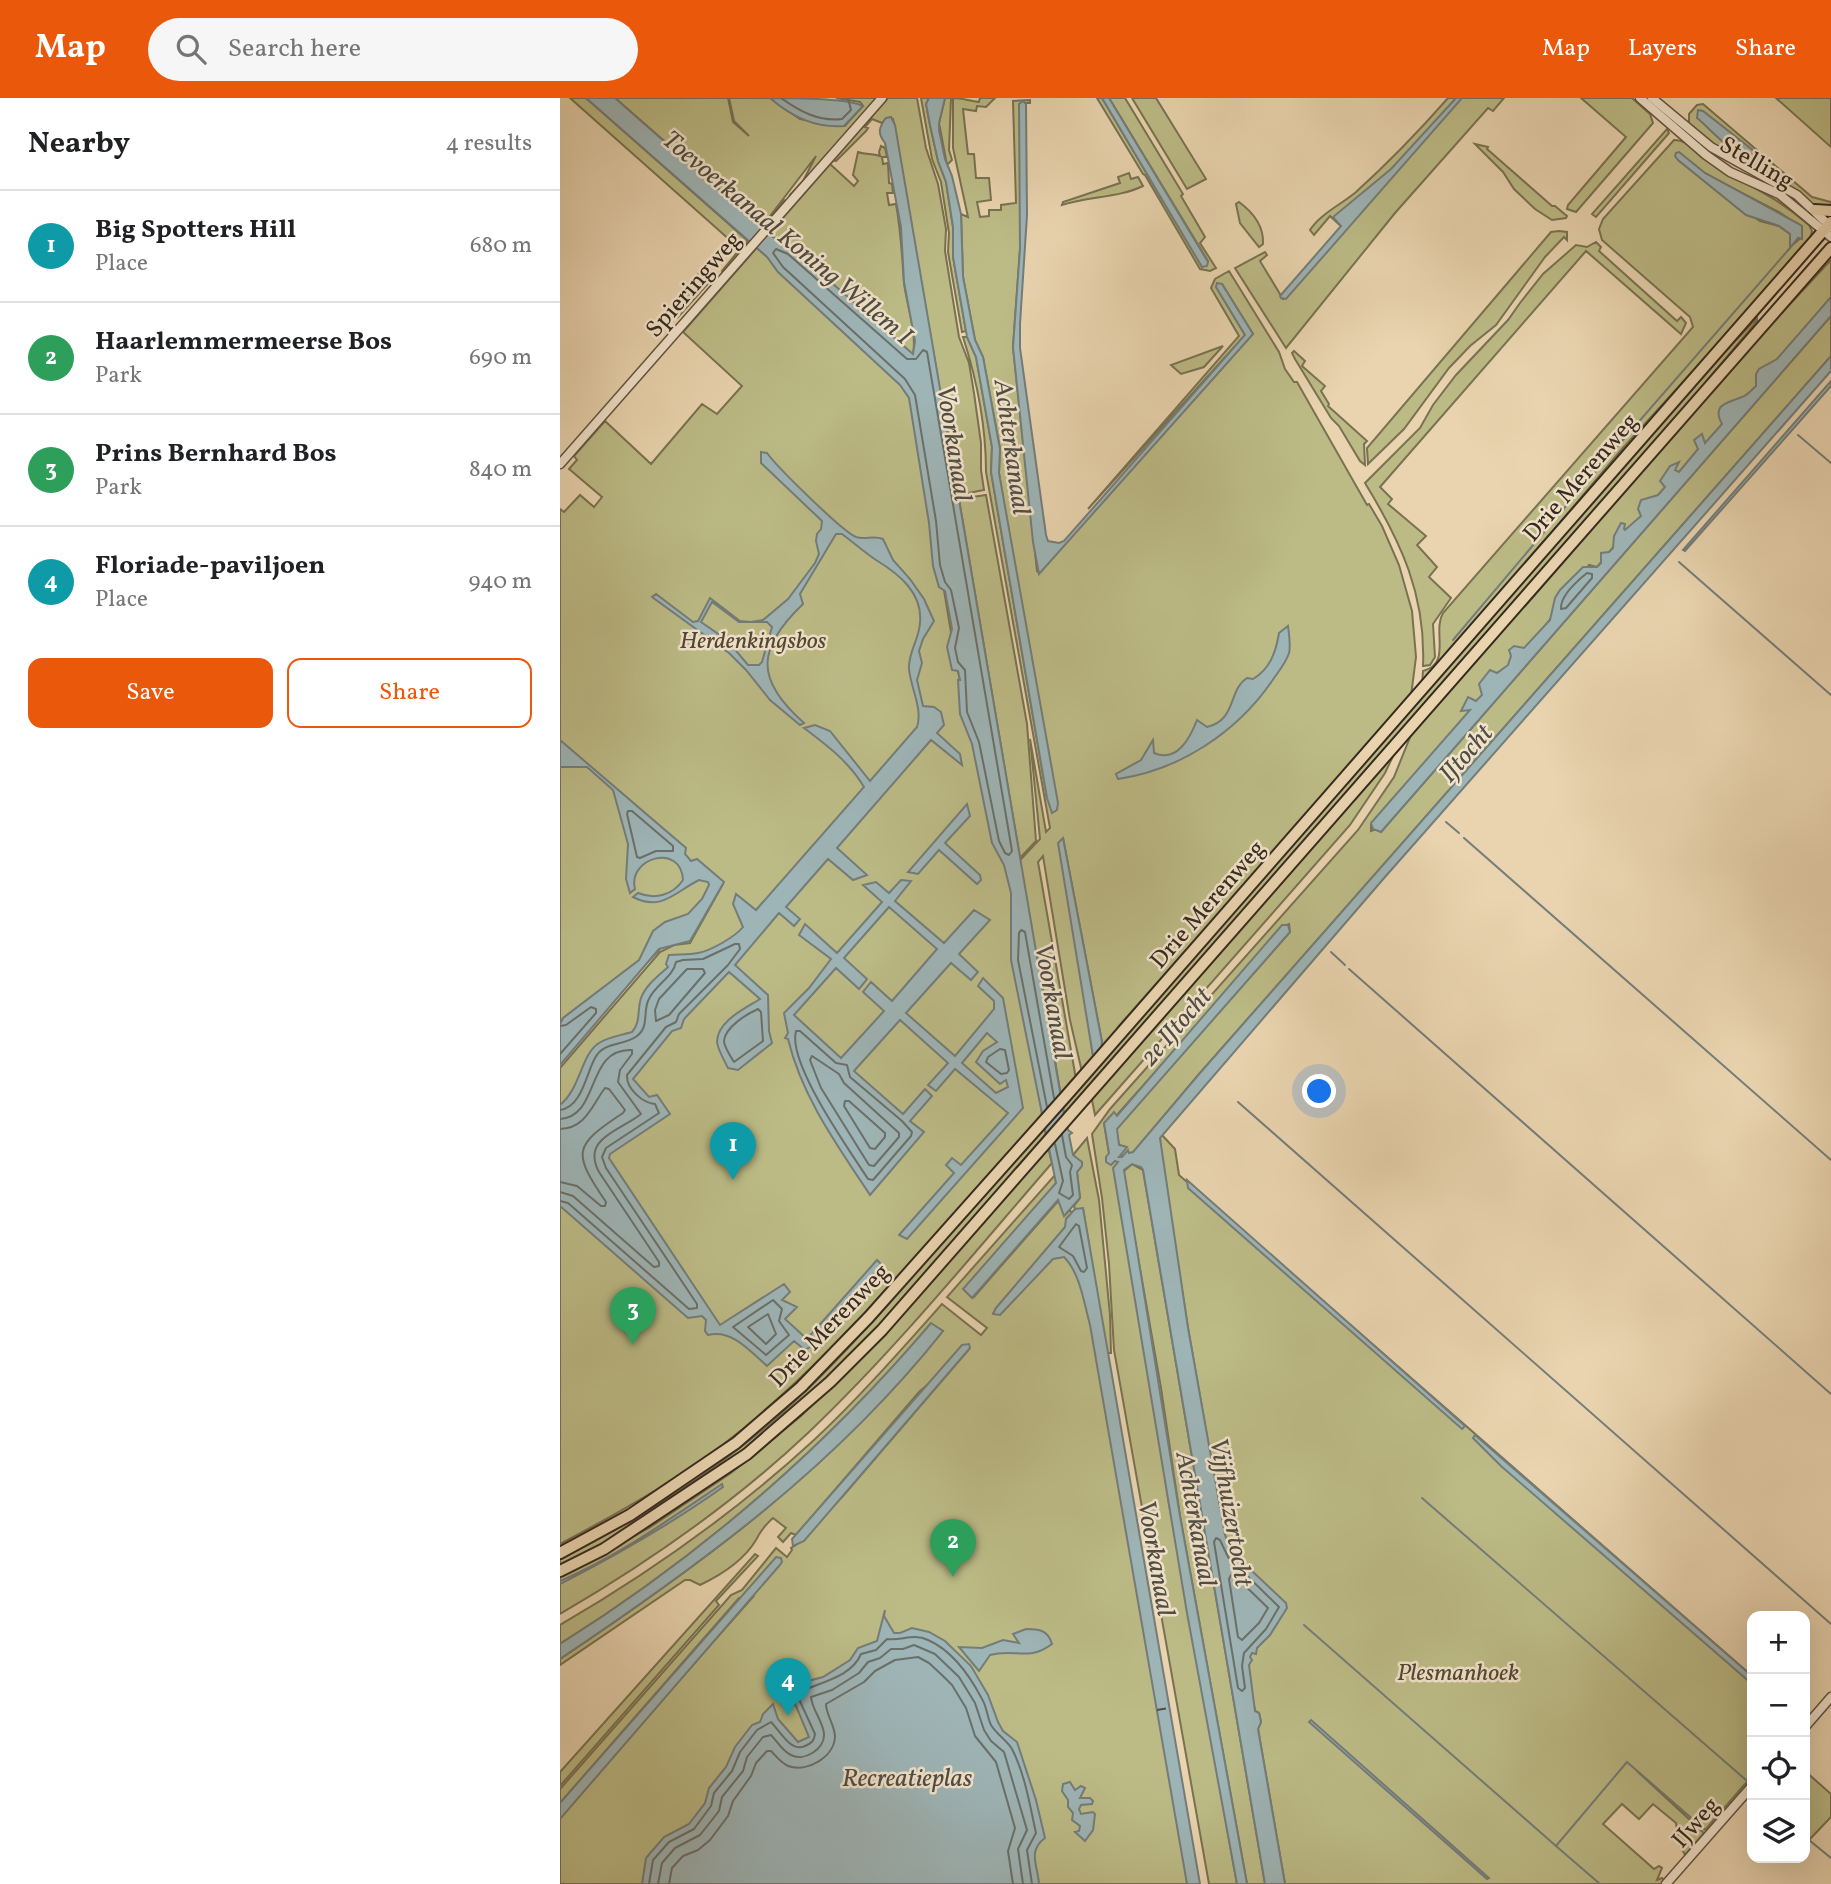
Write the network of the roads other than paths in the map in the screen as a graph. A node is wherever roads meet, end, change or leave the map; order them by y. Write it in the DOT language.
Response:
graph roads {
  1 [pos="882,98"];
  2 [pos="1640,98"];
  3 [pos="1652,98"];
  4 [pos="1815,210"];
  5 [pos="1831,211"];
  6 [pos="1829,229"];
  7 [pos="1831,247"];
  8 [pos="560,464"];
  9 [pos="560,1553"];
  10 [pos="560,1571"];
  11 [pos="1831,1697"];
  12 [pos="1810,1721"];
  13 [pos="1747,1792"];
  14 [pos="1666,1884"];
  1 -- 8 [label="street, Spieringweg"];
  2 -- 6 [label="street, Stelling"];
  3 -- 4 [label="street, Stelling"];
  4 -- 5 [label="highway"];
  4 -- 6 [label="street, Stelling"];
  6 -- 9 [label="highway, Drie Merenweg"];
  7 -- 10 [label="highway, Drie Merenweg"];
  11 -- 12 [label="street"];
  13 -- 14 [label="street, IJweg"];
}
